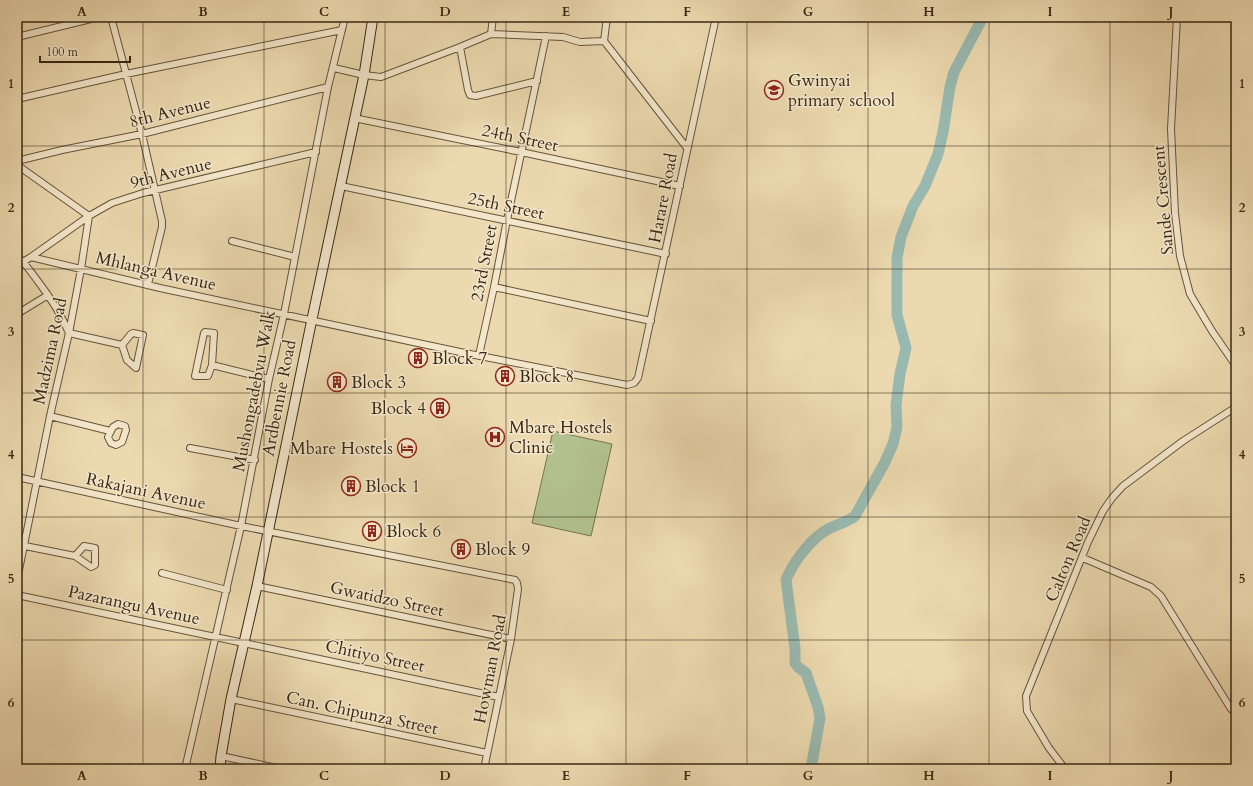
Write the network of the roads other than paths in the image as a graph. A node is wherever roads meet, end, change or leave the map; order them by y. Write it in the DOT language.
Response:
graph roads {
  1 [pos="99,17"];
  2 [pos="111,17"];
  3 [pos="345,17"];
  4 [pos="366,17"];
  5 [pos="373,17"];
  6 [pos="492,17"];
  7 [pos="606,17"];
  8 [pos="716,17"];
  9 [pos="1177,17"];
  10 [pos="342,30"];
  11 [pos="370,33"];
  12 [pos="491,34"];
  13 [pos="546,36"];
  14 [pos="17,37"];
  15 [pos="604,41"];
  16 [pos="460,47"];
  17 [pos="334,68"];
  18 [pos="126,74"];
  19 [pos="364,75"];
  20 [pos="537,81"];
  21 [pos="328,87"];
  22 [pos="17,99"];
  23 [pos="354,118"];
  24 [pos="142,134"];
  25 [pos="687,148"];
  26 [pos="316,152"];
  27 [pos="521,152"];
  28 [pos="17,161"];
  29 [pos="17,165"];
  30 [pos="341,186"];
  31 [pos="680,186"];
  32 [pos="155,190"];
  33 [pos="89,216"];
  34 [pos="507,220"];
  35 [pos="232,241"];
  36 [pos="666,254"];
  37 [pos="17,256"];
  38 [pos="31,257"];
  39 [pos="295,257"];
  40 [pos="23,262"];
  41 [pos="81,268"];
  42 [pos="148,284"];
  43 [pos="494,287"];
  44 [pos="48,295"];
  45 [pos="17,314"];
  46 [pos="284,314"];
  47 [pos="312,319"];
  48 [pos="651,321"];
  49 [pos="69,333"];
  50 [pos="122,345"];
  51 [pos="479,355"];
  52 [pos="212,365"];
  53 [pos="1236,366"];
  54 [pos="269,379"];
  55 [pos="634,383"];
  56 [pos="1236,407"];
  57 [pos="50,416"];
  58 [pos="110,431"];
  59 [pos="190,448"];
  60 [pos="255,460"];
  61 [pos="17,477"];
  62 [pos="37,481"];
  63 [pos="241,526"];
  64 [pos="268,531"];
  65 [pos="25,546"];
  66 [pos="75,556"];
  67 [pos="1083,558"];
  68 [pos="162,573"];
  69 [pos="509,579"];
  70 [pos="17,580"];
  71 [pos="257,586"];
  72 [pos="227,590"];
  73 [pos="17,595"];
  74 [pos="215,638"];
  75 [pos="511,639"];
  76 [pos="245,643"];
  77 [pos="500,697"];
  78 [pos="231,699"];
  79 [pos="1236,712"];
  80 [pos="487,753"];
  81 [pos="221,756"];
  82 [pos="185,769"];
  83 [pos="220,769"];
  84 [pos="282,769"];
  85 [pos="484,769"];
  86 [pos="1065,769"];
  1 -- 14 [label="street"];
  2 -- 18 [label="street"];
  3 -- 10 [label="street, Mushongadebvu Walk"];
  4 -- 11 [label="main road, Ardbennie Road"];
  5 -- 11 [label="main road, Ardbennie Road"];
  6 -- 12 [label="street"];
  7 -- 15 [label="street"];
  8 -- 25 [label="street, Harare Road"];
  9 -- 53 [label="street, Sande Crescent"];
  10 -- 17 [label="street, Mushongadebvu Walk"];
  10 -- 18 [label="street"];
  11 -- 19 [label="main road, Ardbennie Road"];
  12 -- 13 [label="street"];
  12 -- 16 [label="street"];
  13 -- 15 [label="street"];
  13 -- 20 [label="street, 23rd Street"];
  15 -- 25 [label="street"];
  16 -- 19 [label="street"];
  16 -- 20 [label="street"];
  17 -- 19 [label="street"];
  17 -- 21 [label="street, Mushongadebvu Walk"];
  18 -- 22 [label="street"];
  18 -- 24 [label="street"];
  19 -- 23 [label="main road, Ardbennie Road"];
  20 -- 27 [label="street, 23rd Street"];
  21 -- 24 [label="street, 8th Avenue"];
  21 -- 26 [label="street, Mushongadebvu Walk"];
  23 -- 27 [label="street, 24th Street"];
  23 -- 30 [label="main road, Ardbennie Road"];
  24 -- 28 [label="street, 8th Avenue"];
  24 -- 32 [label="street"];
  25 -- 31 [label="street, Harare Road"];
  26 -- 32 [label="street, 9th Avenue"];
  26 -- 39 [label="street, Mushongadebvu Walk"];
  27 -- 31 [label="street, 24th Street"];
  27 -- 34 [label="street, 23rd Street"];
  29 -- 33 [label="street"];
  30 -- 34 [label="street, 25th Street"];
  30 -- 47 [label="main road, Ardbennie Road"];
  31 -- 36 [label="street, Harare Road"];
  32 -- 33 [label="street, 9th Avenue"];
  32 -- 42 [label="street"];
  33 -- 38 [label="street, 9th Avenue"];
  33 -- 41 [label="street"];
  34 -- 36 [label="street, 25th Street"];
  34 -- 43 [label="street, 23rd Street"];
  35 -- 39 [label="street"];
  36 -- 48 [label="street, Harare Road"];
  37 -- 40 [label="street"];
  38 -- 40 [label="street"];
  38 -- 41 [label="street, Mhlanga Avenue"];
  39 -- 46 [label="street, Mushongadebvu Walk"];
  40 -- 44 [label="street"];
  41 -- 42 [label="street, Mhlanga Avenue"];
  41 -- 49 [label="street, Madzima Road"];
  42 -- 46 [label="street, Mhlanga Avenue"];
  43 -- 48 [label="street"];
  43 -- 51 [label="street, 23rd Street"];
  44 -- 45 [label="street"];
  44 -- 49 [label="street"];
  46 -- 47 [label="street, Mhlanga Avenue"];
  46 -- 54 [label="street, Mushongadebvu Walk"];
  47 -- 51 [label="street, Mhlanga Avenue"];
  47 -- 64 [label="main road, Ardbennie Road"];
  48 -- 55 [label="street, Harare Road"];
  49 -- 50 [label="street"];
  49 -- 57 [label="street, Madzima Road"];
  50 -- 50 [label="street"];
  51 -- 55 [label="street, Mhlanga Avenue"];
  52 -- 52 [label="street"];
  52 -- 54 [label="street"];
  54 -- 60 [label="street, Mushongadebvu Walk"];
  56 -- 67 [label="street, Calton Road"];
  57 -- 58 [label="street"];
  57 -- 62 [label="street, Madzima Road"];
  59 -- 60 [label="street"];
  60 -- 63 [label="street, Mushongadebvu Walk"];
  61 -- 62 [label="street, Rakajani Avenue"];
  62 -- 63 [label="street, Rakajani Avenue"];
  62 -- 65 [label="street, Madzima Road"];
  63 -- 64 [label="street, Rakajani Avenue"];
  63 -- 72 [label="street, Mushongadebvu Walk"];
  64 -- 69 [label="street, Rakajani Avenue"];
  64 -- 71 [label="main road, Ardbennie Road"];
  65 -- 66 [label="street"];
  65 -- 70 [label="street, Madzima Road"];
  67 -- 79 [label="street"];
  67 -- 86 [label="street, Calton Road"];
  68 -- 72 [label="street"];
  69 -- 75 [label="street, Howman Road"];
  71 -- 75 [label="street, Gwatidzo Street"];
  71 -- 76 [label="main road, Ardbennie Road"];
  72 -- 74 [label="street, Mushongadebvu Walk"];
  73 -- 74 [label="street, Pazarangu Avenue"];
  74 -- 76 [label="street, Pazarangu Avenue"];
  74 -- 82 [label="street, Mushongadebvu Walk"];
  75 -- 77 [label="street, Howman Road"];
  76 -- 77 [label="street, Chitiyo Street"];
  76 -- 78 [label="main road, Ardbennie Road"];
  77 -- 80 [label="street, Howman Road"];
  78 -- 80 [label="street, Can. Chipunza Street"];
  78 -- 81 [label="main road, Ardbennie Road"];
  80 -- 85 [label="street, Howman Road"];
  81 -- 83 [label="main road, Ardbennie Road"];
  81 -- 84 [label="street"];
}
